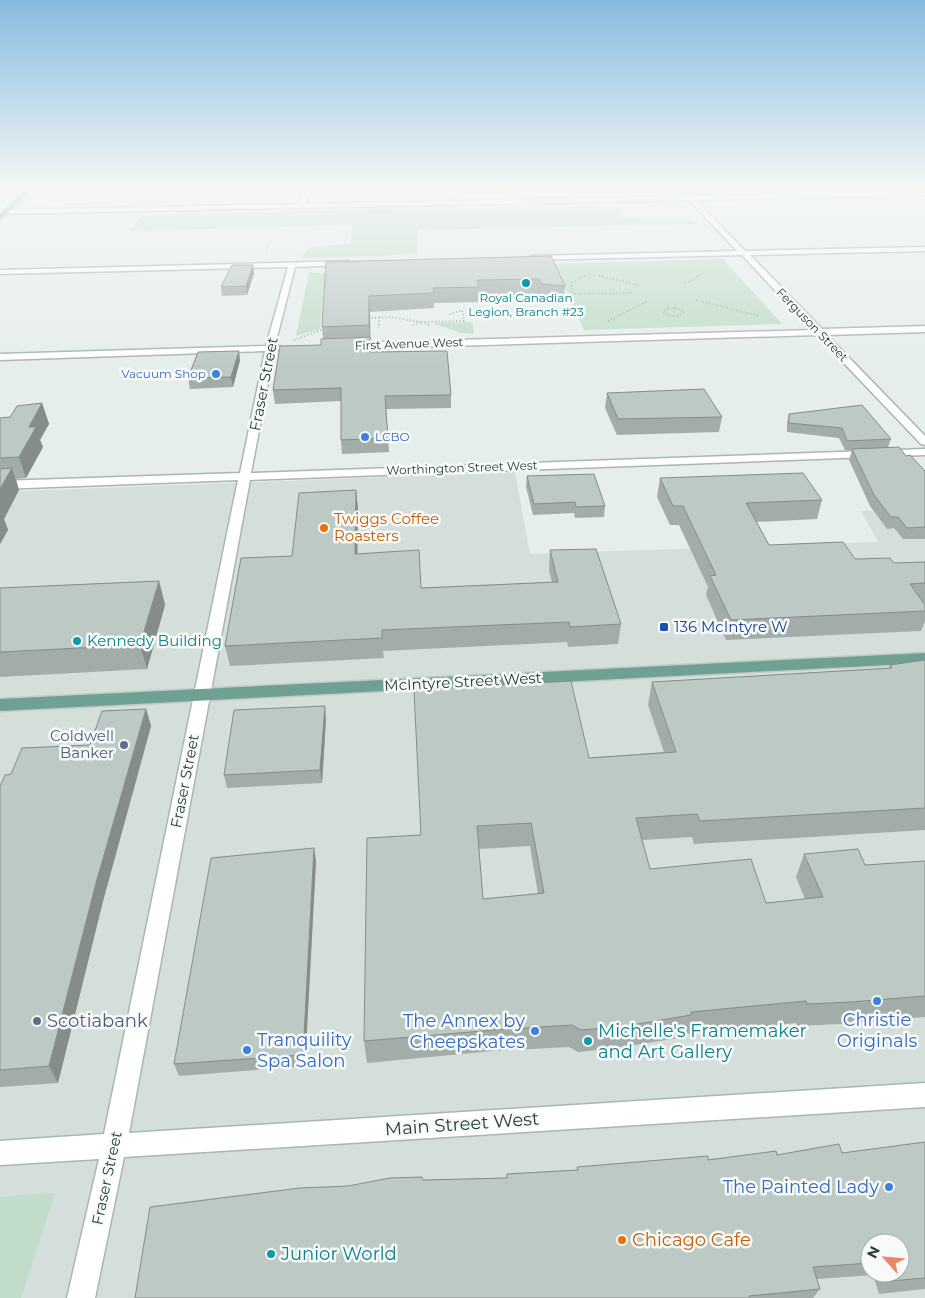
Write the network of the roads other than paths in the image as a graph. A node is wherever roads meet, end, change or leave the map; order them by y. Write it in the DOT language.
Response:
graph roads {
  1 [pos="737,247"];
  2 [pos="925,249"];
  3 [pos="744,254"];
  4 [pos="520,258"];
  5 [pos="360,263"];
  6 [pos="292,265"];
  7 [pos="0,272"];
  8 [pos="925,329"];
  9 [pos="818,332"];
  10 [pos="342,346"];
  11 [pos="270,348"];
  12 [pos="287,348"];
  13 [pos="0,357"];
  14 [pos="925,442"];
  15 [pos="925,452"];
  16 [pos="246,476"];
  17 [pos="0,485"];
  18 [pos="925,658"];
  19 [pos="202,695"];
  20 [pos="0,705"];
  21 [pos="925,1095"];
  22 [pos="114,1146"];
  23 [pos="0,1154"];
  24 [pos="81,1298"];
  1 -- 3 [label="street, Ferguson Street"];
  2 -- 3 [label="street"];
  3 -- 4 [label="street"];
  3 -- 9 [label="street, Ferguson Street"];
  5 -- 6 [label="street"];
  6 -- 7 [label="street"];
  6 -- 11 [label="street, Fraser Street"];
  8 -- 9 [label="street, First Avenue West"];
  9 -- 10 [label="street, First Avenue West"];
  9 -- 14 [label="street, Ferguson Street"];
  11 -- 12 [label="street"];
  11 -- 13 [label="street"];
  11 -- 16 [label="street, Fraser Street"];
  15 -- 16 [label="street, Worthington Street West"];
  16 -- 17 [label="street, Worthington Street West"];
  16 -- 19 [label="street, Fraser Street"];
  18 -- 19 [label="main road, McIntyre Street West"];
  19 -- 20 [label="main road, McIntyre Street West"];
  19 -- 22 [label="street, Fraser Street"];
  21 -- 22 [label="street, Main Street West"];
  22 -- 23 [label="street, Main Street West"];
  22 -- 24 [label="street, Fraser Street"];
}
